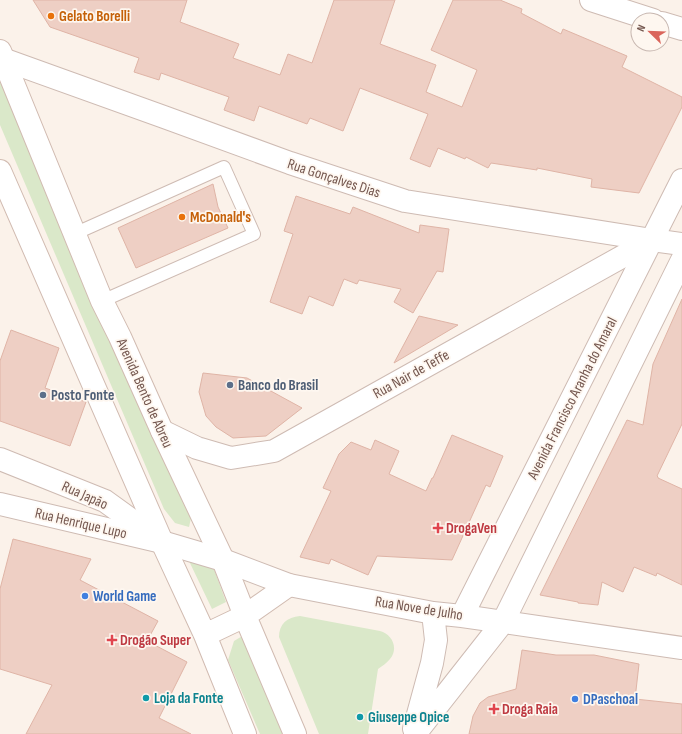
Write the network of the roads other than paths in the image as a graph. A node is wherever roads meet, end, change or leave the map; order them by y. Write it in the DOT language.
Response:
graph roads {
  1 [pos="592,0"];
  2 [pos="630,12"];
  3 [pos="670,25"];
  4 [pos="682,29"];
  5 [pos="1,57"];
  6 [pos="0,171"];
  7 [pos="682,180"];
  8 [pos="74,234"];
  9 [pos="652,240"];
  10 [pos="682,244"];
  11 [pos="682,260"];
  12 [pos="102,301"];
  13 [pos="162,430"];
  14 [pos="0,459"];
  15 [pos="0,504"];
  16 [pos="162,542"];
  17 [pos="223,560"];
  18 [pos="289,585"];
  19 [pos="434,613"];
  20 [pos="245,616"];
  21 [pos="462,616"];
  22 [pos="504,622"];
  23 [pos="205,635"];
  24 [pos="682,648"];
  25 [pos="245,734"];
  26 [pos="295,734"];
  27 [pos="414,734"];
  1 -- 2 [label="street"];
  3 -- 4 [label="street"];
  5 -- 8 [label="street, Avenida Bento de Abreu"];
  5 -- 9 [label="street, Rua Gonçalves Dias"];
  6 -- 16 [label="street"];
  7 -- 9 [label="street, Avenida Francisco Aranha do Amaral"];
  8 -- 12 [label="street, Avenida Bento de Abreu"];
  8 -- 12 [label="lane"];
  9 -- 10 [label="street, Rua Gonçalves Dias"];
  9 -- 13 [label="street, Rua Nair de Teffe"];
  9 -- 21 [label="street, Avenida Francisco Aranha do Amaral"];
  11 -- 22 [label="street"];
  12 -- 13 [label="street, Avenida Bento de Abreu"];
  13 -- 17 [label="street, Avenida Bento de Abreu"];
  14 -- 16 [label="street, Rua Japão"];
  15 -- 16 [label="street, Rua Henrique Lupo"];
  16 -- 17 [label="street, Rua Nove de Julho"];
  16 -- 23 [label="street"];
  17 -- 18 [label="street, Rua Nove de Julho"];
  17 -- 20 [label="street, Avenida Bento de Abreu"];
  18 -- 19 [label="street, Rua Nove de Julho"];
  18 -- 20 [label="street"];
  19 -- 21 [label="street, Rua Nove de Julho"];
  19 -- 27 [label="street"];
  20 -- 23 [label="street"];
  20 -- 26 [label="street, Avenida Bento de Abreu"];
  21 -- 22 [label="street, Rua Nove de Julho"];
  22 -- 24 [label="street, Rua Nove de Julho"];
  22 -- 27 [label="street"];
  23 -- 25 [label="street"];
}
